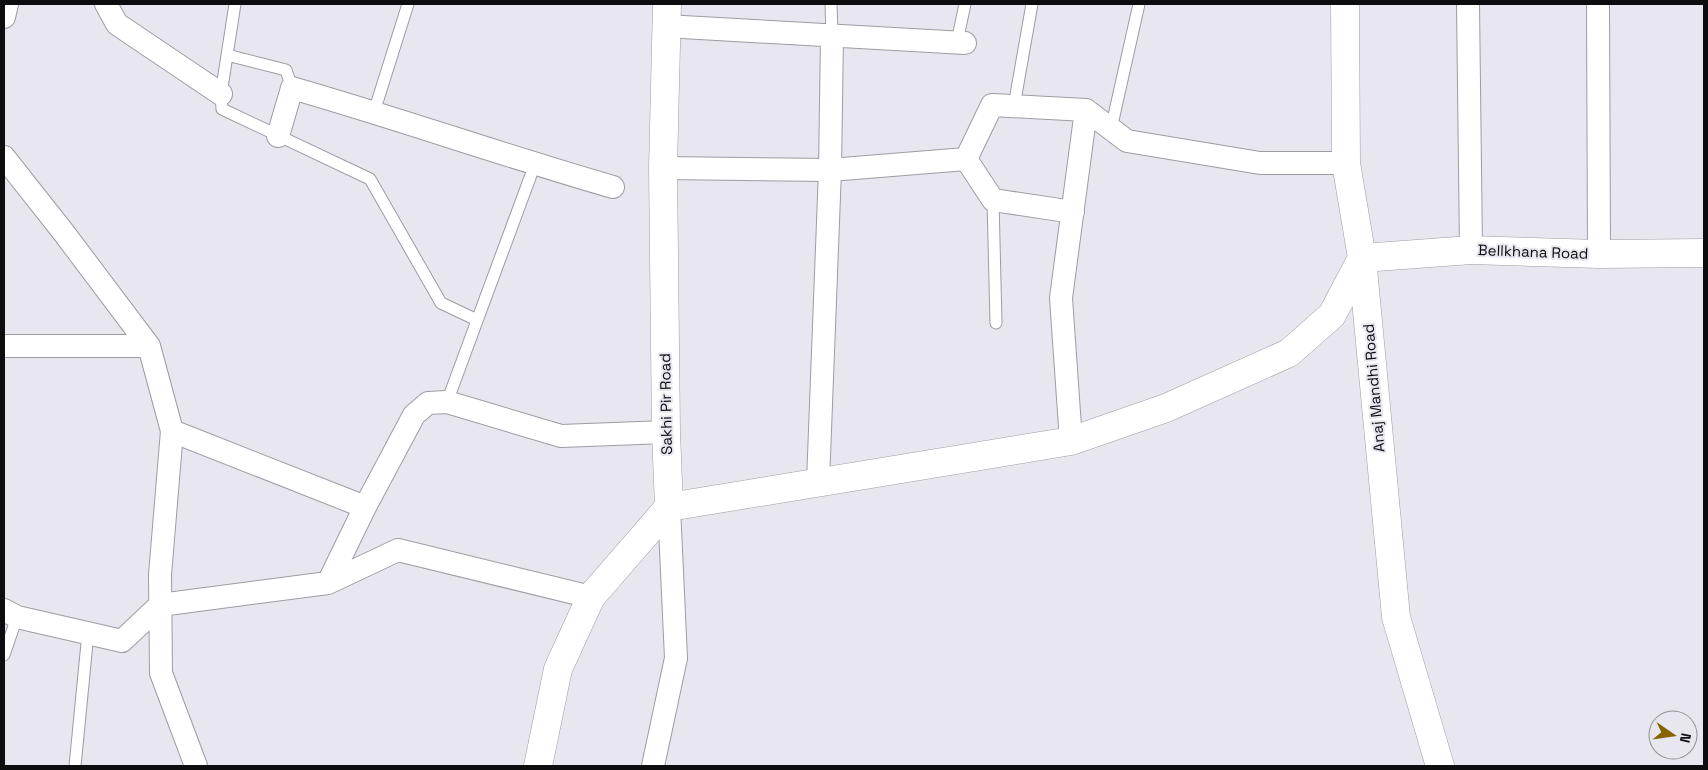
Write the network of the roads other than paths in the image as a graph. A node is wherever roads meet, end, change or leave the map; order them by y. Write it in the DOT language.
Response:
graph roads {
  1 [pos="7,4"];
  2 [pos="106,4"];
  3 [pos="235,4"];
  4 [pos="408,4"];
  5 [pos="831,4"];
  6 [pos="965,4"];
  7 [pos="1032,4"];
  8 [pos="1139,4"];
  9 [pos="1345,4"];
  10 [pos="1468,4"];
  11 [pos="1598,4"];
  12 [pos="666,15"];
  13 [pos="4,17"];
  14 [pos="832,36"];
  15 [pos="961,42"];
  16 [pos="227,55"];
  17 [pos="292,88"];
  18 [pos="221,94"];
  19 [pos="1014,106"];
  20 [pos="1086,110"];
  21 [pos="374,112"];
  22 [pos="1112,129"];
  23 [pos="278,136"];
  24 [pos="4,157"];
  25 [pos="966,159"];
  26 [pos="1346,163"];
  27 [pos="535,164"];
  28 [pos="663,168"];
  29 [pos="830,170"];
  30 [pos="613,187"];
  31 [pos="993,200"];
  32 [pos="1073,212"];
  33 [pos="1471,250"];
  34 [pos="1704,253"];
  35 [pos="1600,254"];
  36 [pos="1362,258"];
  37 [pos="477,320"];
  38 [pos="996,323"];
  39 [pos="4,346"];
  40 [pos="149,346"];
  41 [pos="447,402"];
  42 [pos="172,431"];
  43 [pos="666,432"];
  44 [pos="1071,440"];
  45 [pos="818,482"];
  46 [pos="365,507"];
  47 [pos="669,507"];
  48 [pos="328,583"];
  49 [pos="591,597"];
  50 [pos="160,605"];
  51 [pos="10,614"];
  52 [pos="88,634"];
  53 [pos="4,654"];
  54 [pos="75,766"];
  55 [pos="196,766"];
  56 [pos="538,766"];
  57 [pos="653,766"];
  58 [pos="1440,766"];
  1 -- 13 [label="street"];
  2 -- 18 [label="street"];
  3 -- 16 [label="lane"];
  4 -- 21 [label="lane"];
  5 -- 14 [label="lane"];
  6 -- 15 [label="lane"];
  7 -- 19 [label="lane"];
  8 -- 22 [label="lane"];
  9 -- 26 [label="street, Anaj Mandhi Road"];
  10 -- 33 [label="street"];
  11 -- 35 [label="street"];
  12 -- 14 [label="street"];
  12 -- 28 [label="street, Sakhi Pir Road"];
  14 -- 15 [label="street"];
  14 -- 29 [label="street"];
  16 -- 17 [label="lane"];
  16 -- 18 [label="lane"];
  17 -- 21 [label="street"];
  17 -- 23 [label="street"];
  18 -- 23 [label="lane"];
  19 -- 20 [label="street"];
  19 -- 25 [label="street"];
  20 -- 22 [label="street"];
  20 -- 32 [label="street"];
  21 -- 27 [label="street"];
  22 -- 26 [label="street"];
  23 -- 37 [label="lane"];
  24 -- 40 [label="street"];
  25 -- 29 [label="street"];
  25 -- 31 [label="street"];
  26 -- 36 [label="street, Anaj Mandhi Road"];
  27 -- 30 [label="street"];
  27 -- 37 [label="lane"];
  28 -- 29 [label="street"];
  28 -- 43 [label="street, Sakhi Pir Road"];
  29 -- 45 [label="street"];
  31 -- 32 [label="street"];
  31 -- 38 [label="lane"];
  32 -- 44 [label="street"];
  33 -- 35 [label="street, Bellkhana Road"];
  33 -- 36 [label="street, Bellkhana Road"];
  34 -- 35 [label="street, Bellkhana Road"];
  36 -- 44 [label="street"];
  36 -- 58 [label="street, Anaj Mandhi Road"];
  37 -- 41 [label="lane"];
  39 -- 40 [label="street"];
  40 -- 42 [label="street"];
  41 -- 43 [label="street"];
  41 -- 46 [label="street"];
  42 -- 46 [label="street"];
  42 -- 50 [label="street"];
  43 -- 47 [label="street, Sakhi Pir Road"];
  44 -- 45 [label="street"];
  45 -- 47 [label="street"];
  46 -- 48 [label="street"];
  47 -- 49 [label="street"];
  47 -- 57 [label="street"];
  48 -- 49 [label="street"];
  48 -- 50 [label="street"];
  49 -- 56 [label="street"];
  50 -- 52 [label="street"];
  50 -- 55 [label="street"];
  51 -- 52 [label="street"];
  51 -- 53 [label="lane"];
  52 -- 54 [label="lane"];
}
